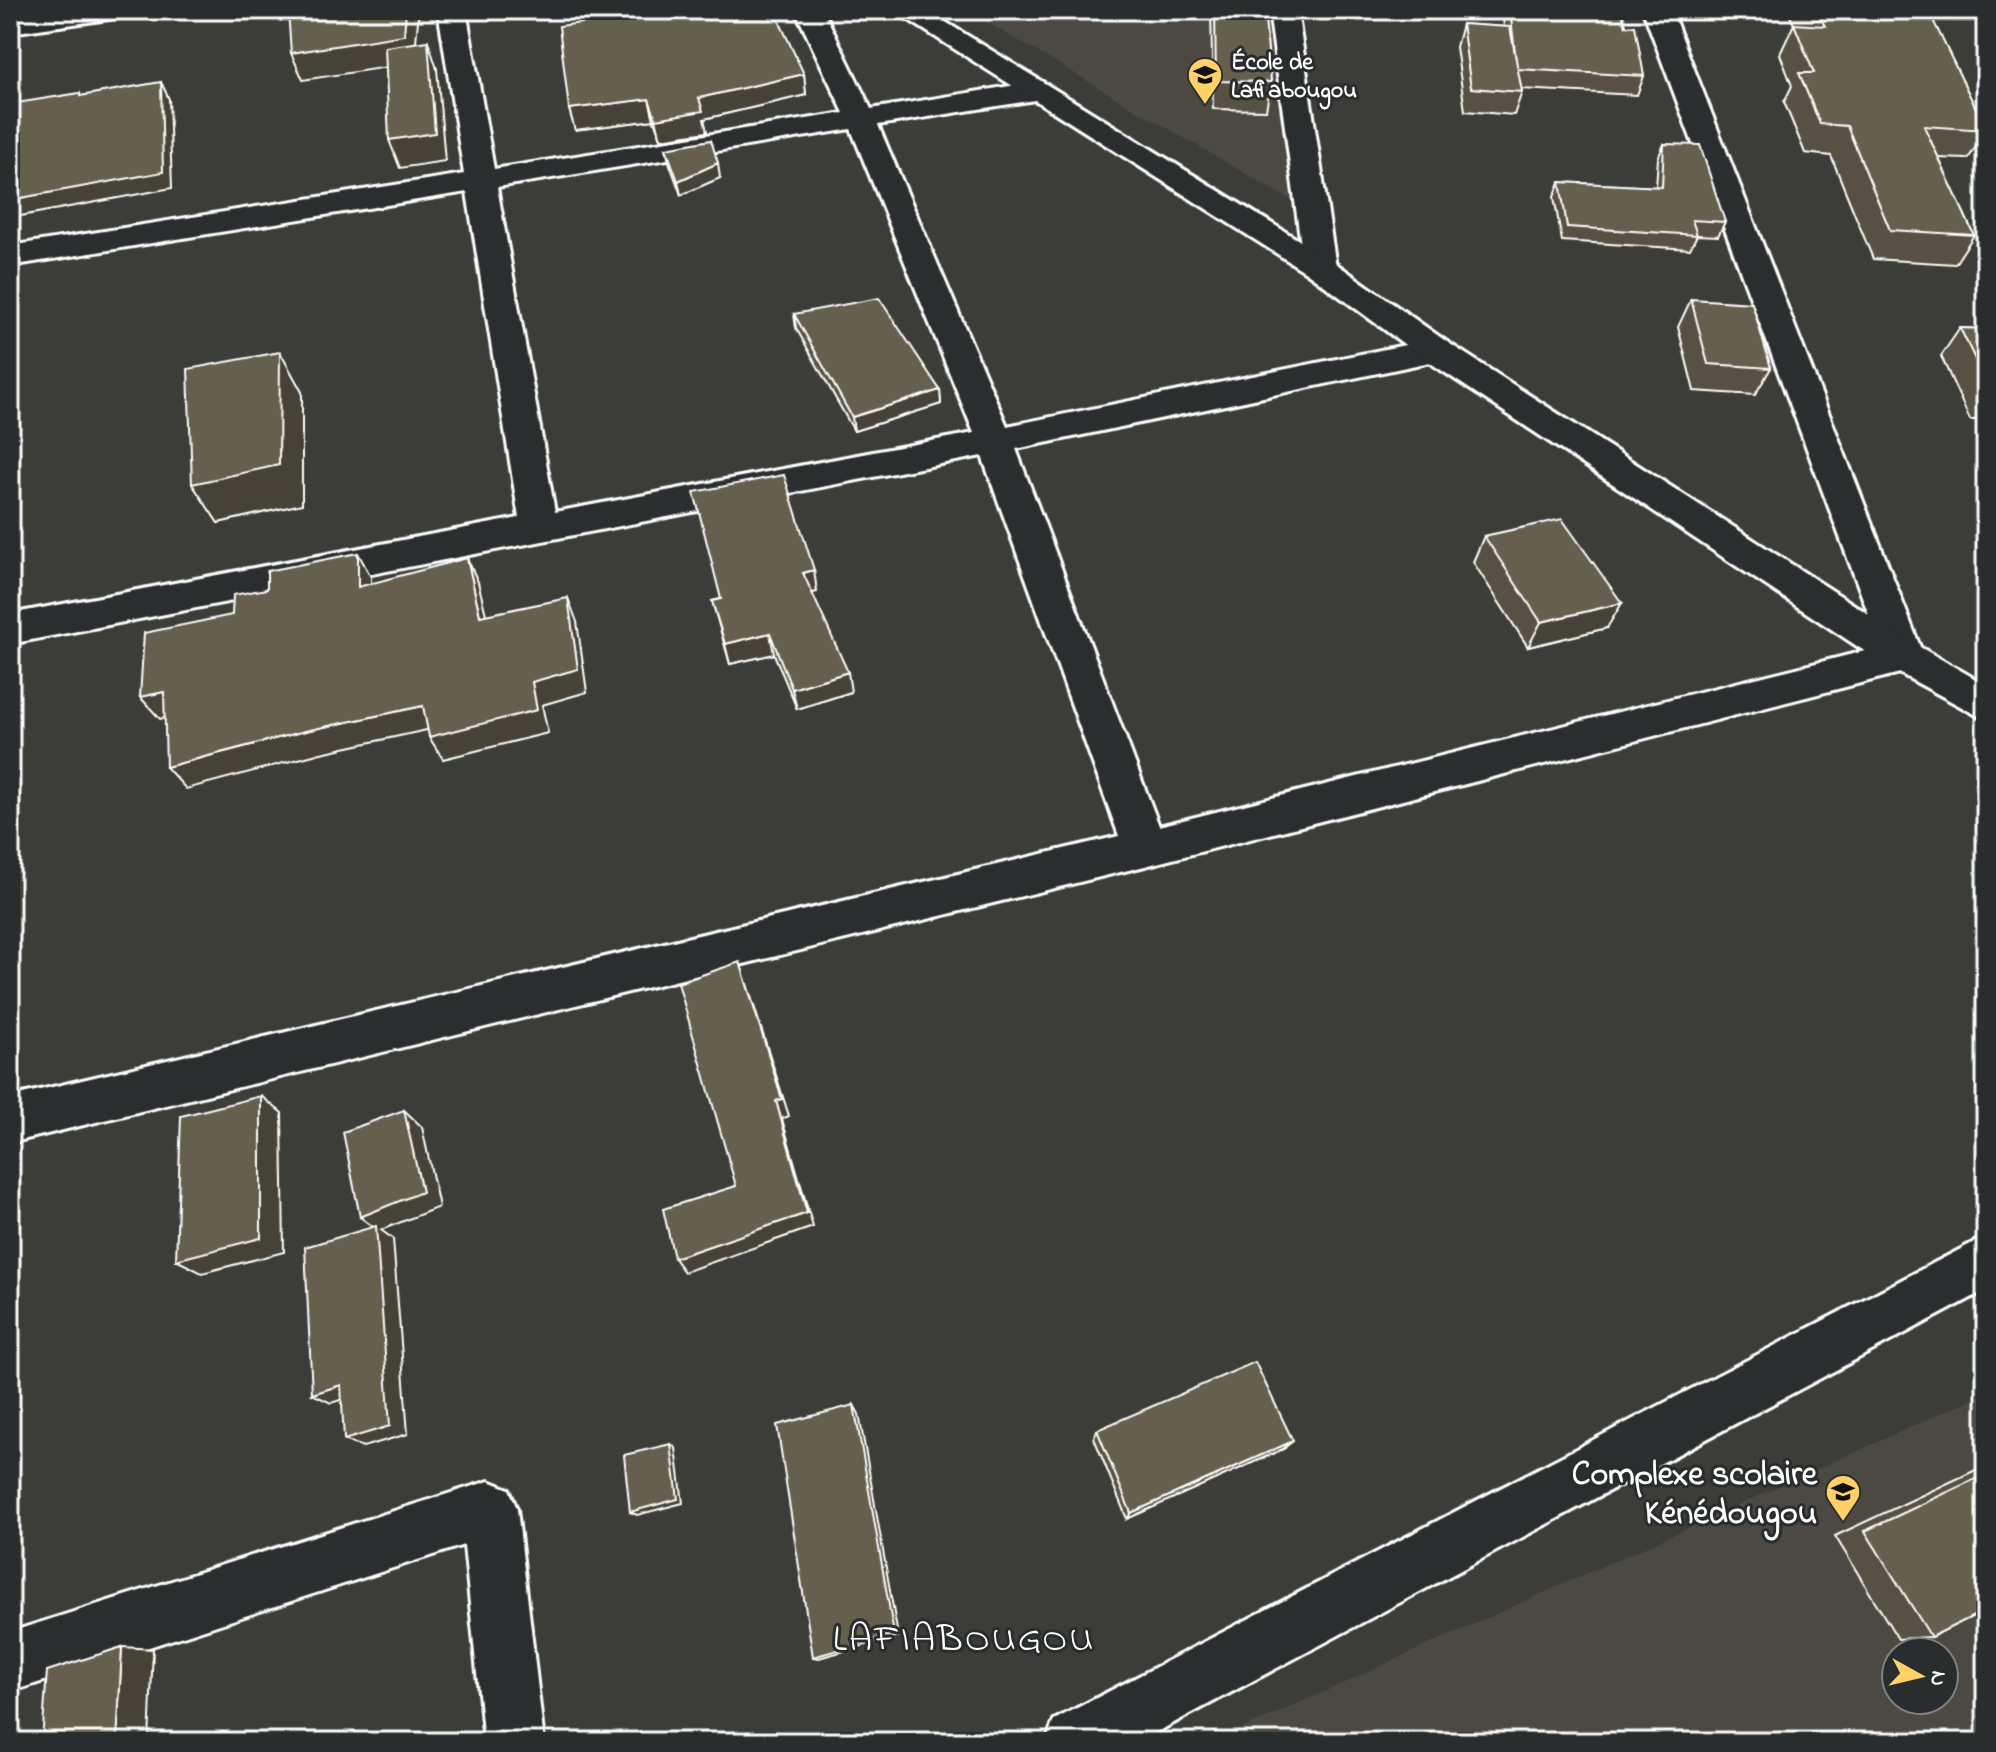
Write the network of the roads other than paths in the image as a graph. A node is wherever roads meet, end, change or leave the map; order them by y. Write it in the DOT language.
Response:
graph roads {
  1 [pos="116,10"];
  2 [pos="452,10"];
  3 [pos="809,10"];
  4 [pos="907,10"];
  5 [pos="1283,10"];
  6 [pos="1657,10"];
  7 [pos="1908,10"];
  8 [pos="1971,11"];
  9 [pos="10,25"];
  10 [pos="1986,35"];
  11 [pos="1035,91"];
  12 [pos="863,118"];
  13 [pos="478,180"];
  14 [pos="10,256"];
  15 [pos="1320,267"];
  16 [pos="1435,350"];
  17 [pos="995,441"];
  18 [pos="539,529"];
  19 [pos="10,629"];
  20 [pos="1904,657"];
  21 [pos="1986,704"];
  22 [pos="1145,848"];
  23 [pos="10,1120"];
  24 [pos="1986,1262"];
  25 [pos="10,1662"];
  26 [pos="514,1742"];
  27 [pos="1076,1742"];
  1 -- 9 [label="street"];
  2 -- 13 [label="street"];
  3 -- 12 [label="street"];
  4 -- 11 [label="street"];
  5 -- 15 [label="street"];
  6 -- 20 [label="street"];
  7 -- 8 [label="street"];
  8 -- 10 [label="street"];
  11 -- 12 [label="street"];
  11 -- 15 [label="street"];
  12 -- 13 [label="street"];
  12 -- 17 [label="street"];
  13 -- 14 [label="street"];
  13 -- 18 [label="street"];
  15 -- 16 [label="street"];
  16 -- 17 [label="street"];
  16 -- 20 [label="street"];
  17 -- 18 [label="street"];
  17 -- 22 [label="street"];
  18 -- 19 [label="street"];
  20 -- 21 [label="street"];
  20 -- 22 [label="street"];
  22 -- 23 [label="street"];
  24 -- 27 [label="street"];
  25 -- 26 [label="street"];
}
